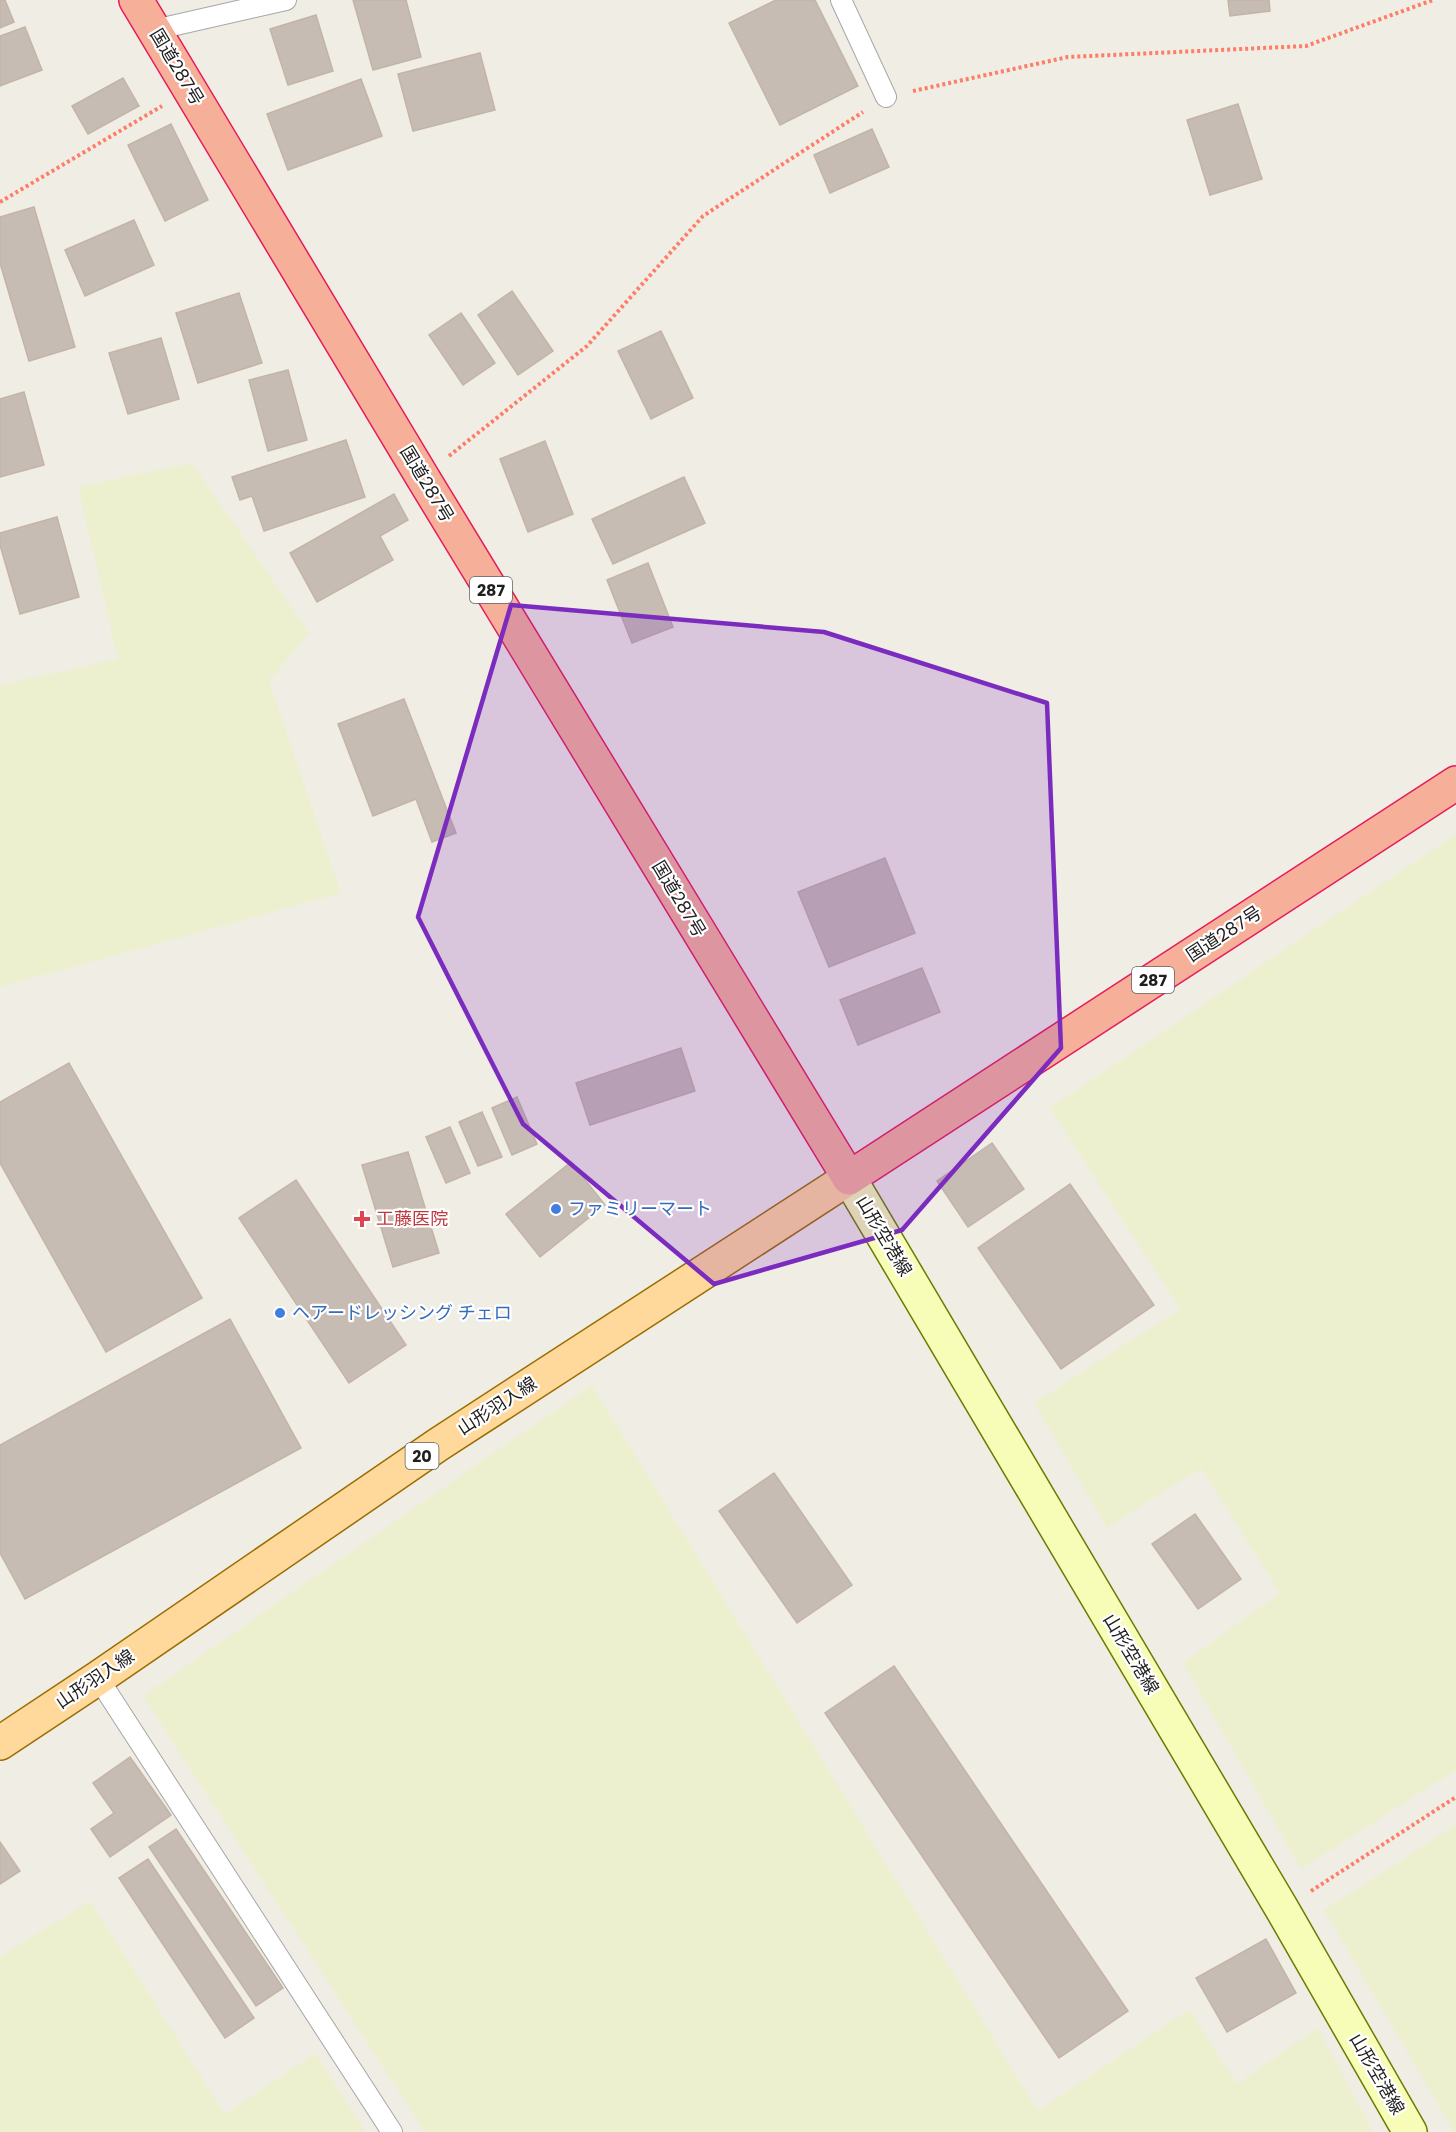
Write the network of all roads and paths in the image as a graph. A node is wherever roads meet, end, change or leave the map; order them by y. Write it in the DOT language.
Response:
graph roads {
  1 [pos="136,0"];
  2 [pos="285,0"];
  3 [pos="841,0"];
  4 [pos="1432,0"];
  5 [pos="154,30"];
  6 [pos="190,90"];
  7 [pos="886,97"];
  8 [pos="0,202"];
  9 [pos="423,478"];
  10 [pos="1456,783"];
  11 [pos="849,1178"];
  12 [pos="98,1678"];
  13 [pos="0,1743"];
  14 [pos="1456,1797"];
  15 [pos="1282,1909"];
  16 [pos="392,2132"];
  17 [pos="1410,2132"];
  1 -- 5 [label="highway, 国道287号 / 287"];
  2 -- 5 [label="lane"];
  3 -- 7 [label="lane"];
  4 -- 7 [label="path"];
  5 -- 6 [label="highway, 国道287号 / 287"];
  6 -- 8 [label="path"];
  6 -- 9 [label="highway, 国道287号 / 287"];
  7 -- 9 [label="path"];
  9 -- 11 [label="highway, 国道287号 / 287"];
  10 -- 11 [label="highway, 国道287号 / 287"];
  11 -- 12 [label="main road, 山形羽入線 / 20"];
  11 -- 15 [label="main road, 山形空港線"];
  12 -- 13 [label="main road, 山形羽入線 / 20"];
  12 -- 16 [label="lane"];
  14 -- 15 [label="path"];
  15 -- 17 [label="main road, 山形空港線"];
}
